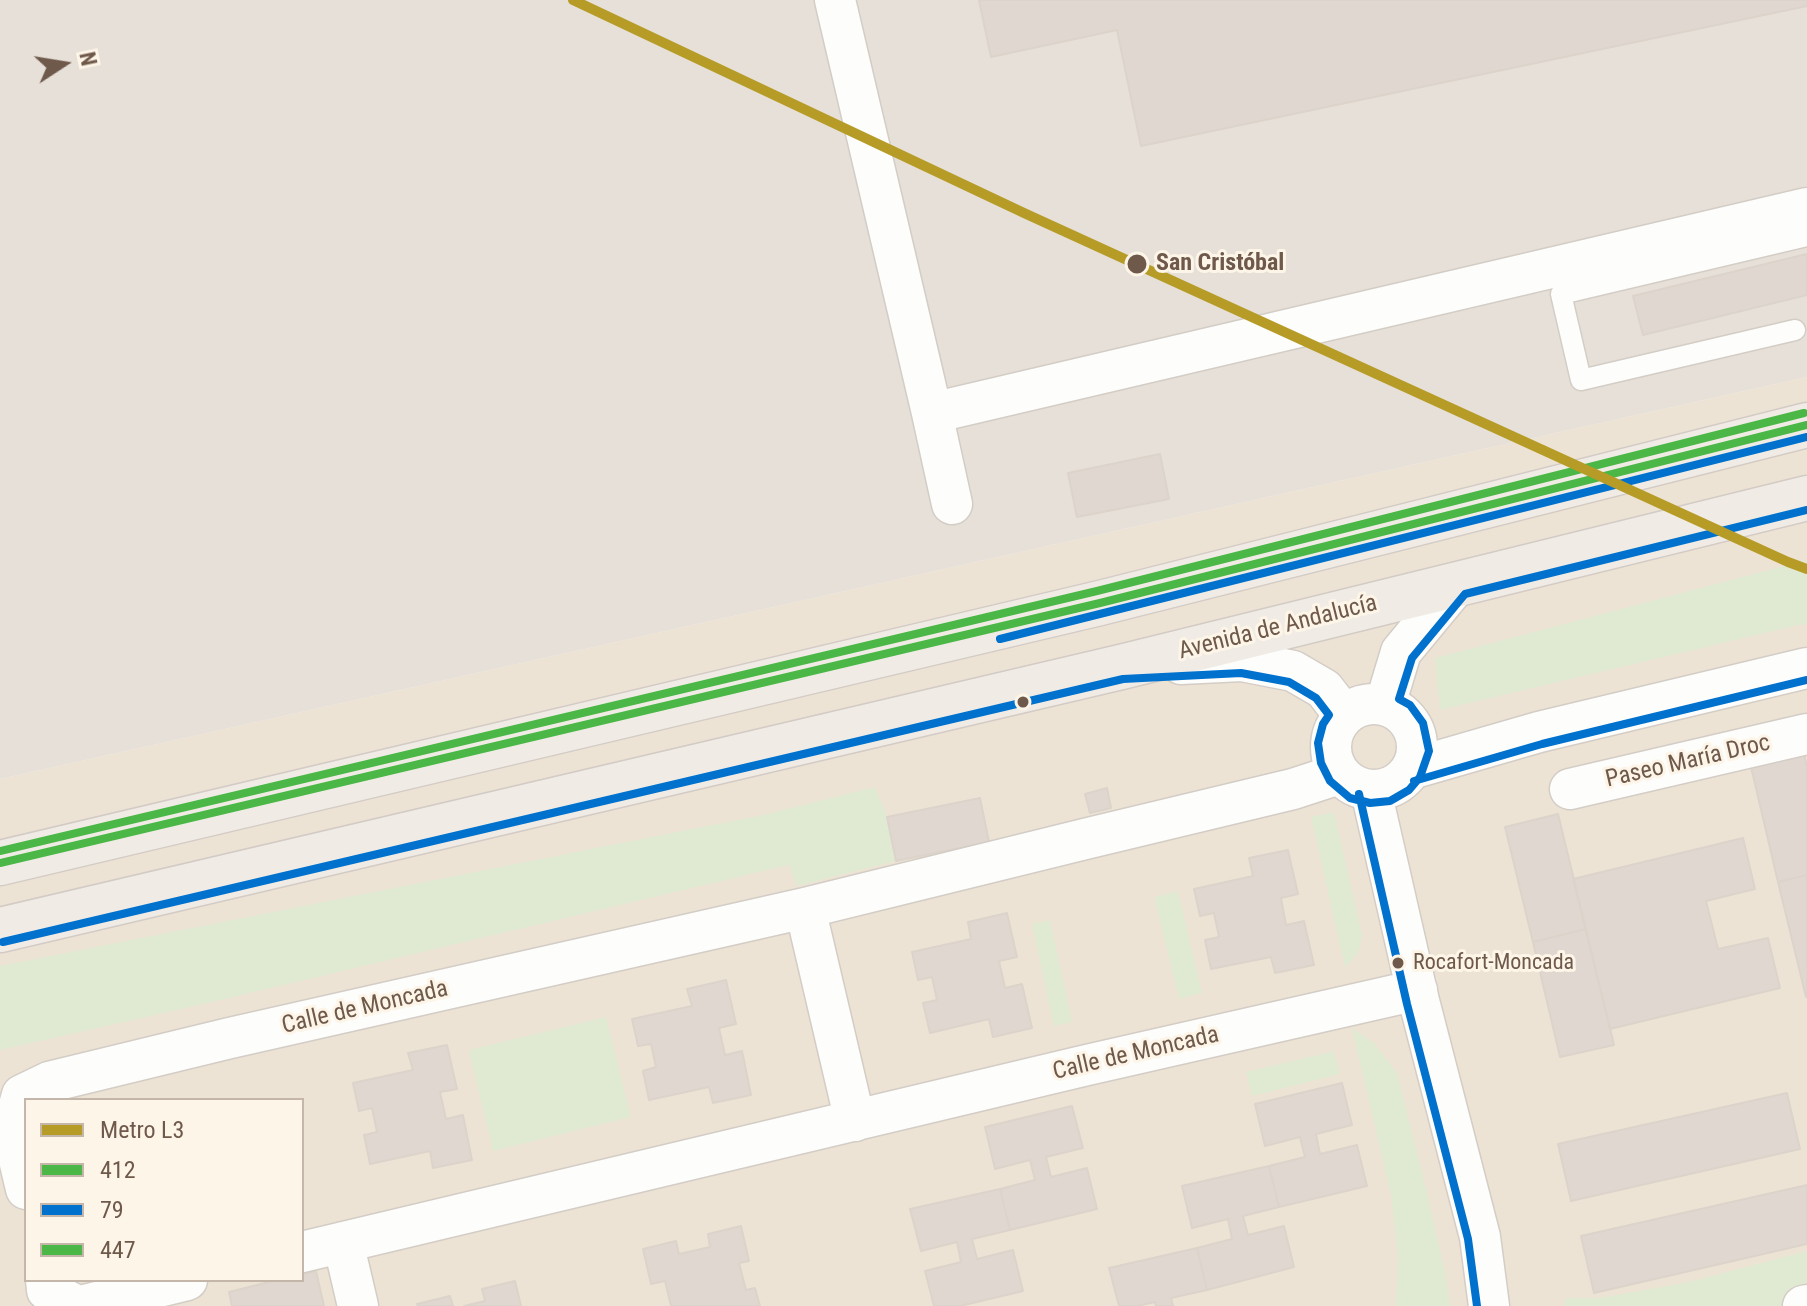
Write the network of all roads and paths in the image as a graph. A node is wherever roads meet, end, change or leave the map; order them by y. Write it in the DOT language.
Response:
graph roads {
  1 [pos="835,0"];
  2 [pos="1807,208"];
  3 [pos="1807,236"];
  4 [pos="1795,330"];
  5 [pos="932,413"];
  6 [pos="1807,425"];
  7 [pos="1807,498"];
  8 [pos="952,504"];
  9 [pos="1458,583"];
  10 [pos="1121,667"];
  11 [pos="1807,668"];
  12 [pos="1344,715"];
  13 [pos="1399,717"];
  14 [pos="1539,732"];
  15 [pos="1807,734"];
  16 [pos="1411,769"];
  17 [pos="1355,782"];
  18 [pos="1570,789"];
  19 [pos="0,863"];
  20 [pos="805,908"];
  21 [pos="0,930"];
  22 [pos="1417,990"];
  23 [pos="855,1121"];
  24 [pos="24,1181"];
  25 [pos="343,1242"];
  26 [pos="304,1252"];
  27 [pos="46,1282"];
  28 [pos="179,1282"];
  29 [pos="79,1306"];
  30 [pos="358,1306"];
  31 [pos="1489,1306"];
  1 -- 5 [label="street"];
  2 -- 5 [label="street"];
  3 -- 4 [label="lane"];
  5 -- 8 [label="street"];
  6 -- 19 [label="main road"];
  7 -- 9 [label="main road, Avenida de Andalucía"];
  9 -- 10 [label="main road, Avenida de Andalucía"];
  9 -- 13 [label="street"];
  10 -- 12 [label="street"];
  10 -- 21 [label="main road, Avenida de Andalucía"];
  11 -- 14 [label="street"];
  12 -- 13 [label="street"];
  12 -- 17 [label="street"];
  13 -- 14 [label="street"];
  13 -- 16 [label="street"];
  14 -- 16 [label="street"];
  15 -- 18 [label="street, Paseo María Droc"];
  16 -- 17 [label="street"];
  17 -- 20 [label="street, Calle de Moncada"];
  17 -- 22 [label="street"];
  20 -- 23 [label="street"];
  20 -- 24 [label="street, Calle de Moncada"];
  22 -- 23 [label="street, Calle de Moncada"];
  22 -- 31 [label="street"];
  23 -- 25 [label="street, Calle de Moncada"];
  25 -- 26 [label="street, Calle de Moncada"];
  25 -- 30 [label="street"];
  27 -- 29 [label="street"];
  28 -- 29 [label="street"];
}
